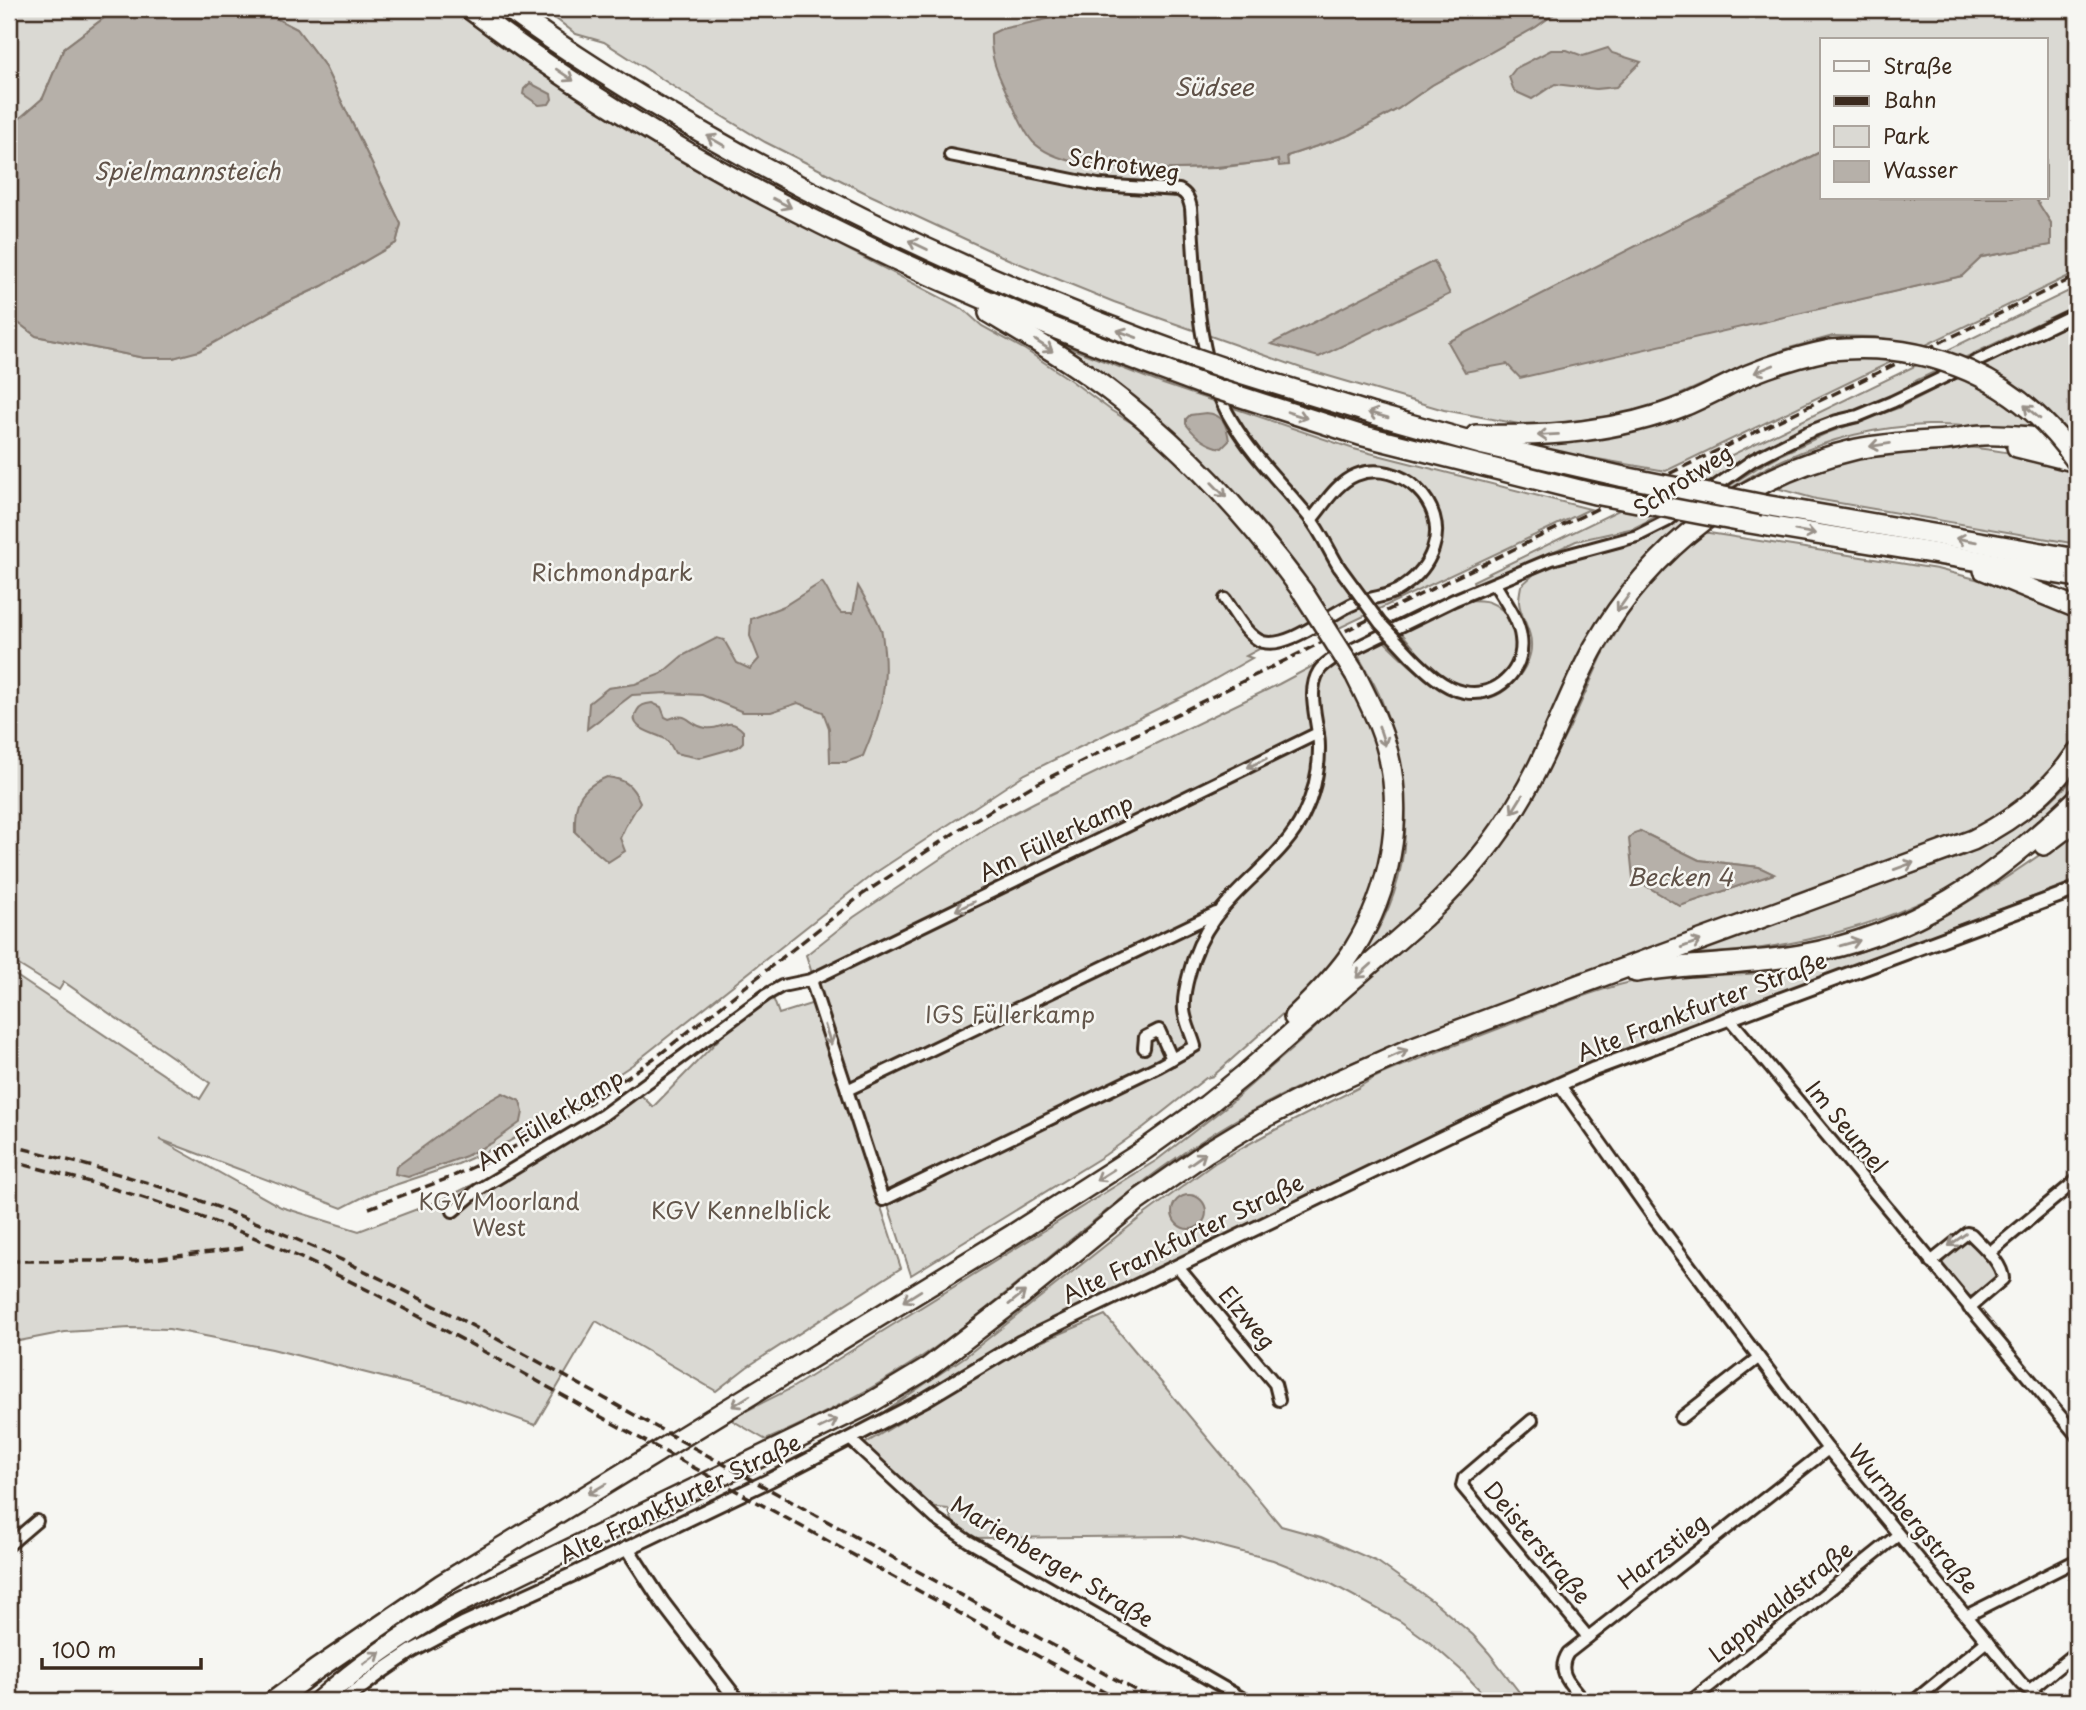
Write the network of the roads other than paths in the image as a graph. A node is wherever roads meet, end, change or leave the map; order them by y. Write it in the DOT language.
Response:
graph roads {
  1 [pos="470,9"];
  2 [pos="509,9"];
  3 [pos="950,155"];
  4 [pos="922,273"];
  5 [pos="2077,313"];
  6 [pos="1444,434"];
  7 [pos="1948,440"];
  8 [pos="2077,443"];
  9 [pos="2077,462"];
  10 [pos="1311,520"];
  11 [pos="2033,551"];
  12 [pos="2077,553"];
  13 [pos="1940,555"];
  14 [pos="2077,559"];
  15 [pos="2077,577"];
  16 [pos="1495,584"];
  17 [pos="1225,599"];
  18 [pos="2077,608"];
  19 [pos="1318,733"];
  20 [pos="2077,752"];
  21 [pos="2077,799"];
  22 [pos="2077,820"];
  23 [pos="1992,873"];
  24 [pos="2077,889"];
  25 [pos="1219,911"];
  26 [pos="811,981"];
  27 [pos="1581,984"];
  28 [pos="1729,1018"];
  29 [pos="1144,1048"];
  30 [pos="1172,1059"];
  31 [pos="1559,1084"];
  32 [pos="847,1090"];
  33 [pos="1161,1138"];
  34 [pos="2077,1180"];
  35 [pos="453,1211"];
  36 [pos="1989,1253"];
  37 [pos="1931,1262"];
  38 [pos="1177,1266"];
  39 [pos="1969,1308"];
  40 [pos="1758,1358"];
  41 [pos="1279,1400"];
  42 [pos="1681,1418"];
  43 [pos="1532,1420"];
  44 [pos="2077,1436"];
  45 [pos="850,1439"];
  46 [pos="1828,1449"];
  47 [pos="37,1521"];
  48 [pos="1898,1535"];
  49 [pos="9,1545"];
  50 [pos="627,1548"];
  51 [pos="2077,1560"];
  52 [pos="1966,1616"];
  53 [pos="390,1619"];
  54 [pos="1587,1637"];
  55 [pos="1987,1641"];
  56 [pos="2077,1652"];
  57 [pos="2030,1690"];
  58 [pos="274,1701"];
  59 [pos="291,1701"];
  60 [pos="319,1701"];
  61 [pos="343,1701"];
  62 [pos="738,1701"];
  63 [pos="1247,1701"];
  64 [pos="1584,1701"];
  65 [pos="1691,1701"];
  66 [pos="1914,1701"];
  67 [pos="2043,1701"];
  1 -- 4 [label="highway, one-way"];
  6 -- 2 [label="highway, one-way, bridge"];
  3 -- 10 [label="street, Schrotweg"];
  4 -- 13 [label="highway, one-way, bridge"];
  4 -- 33 [label="highway, one-way, bridge"];
  5 -- 16 [label="street, Schrotweg"];
  9 -- 6 [label="highway, one-way, bridge"];
  11 -- 6 [label="highway, one-way, bridge"];
  7 -- 8 [label="highway"];
  7 -- 9 [label="highway"];
  7 -- 33 [label="highway, one-way"];
  10 -- 16 [label="street, Schrotweg, bridge"];
  10 -- 17 [label="street"];
  11 -- 12 [label="highway"];
  11 -- 14 [label="highway"];
  13 -- 15 [label="highway"];
  13 -- 18 [label="highway"];
  16 -- 19 [label="street"];
  19 -- 25 [label="street"];
  19 -- 26 [label="street, Am Füllerkamp, one-way"];
  27 -- 20 [label="highway, one-way"];
  21 -- 23 [label="highway"];
  22 -- 23 [label="highway"];
  27 -- 23 [label="highway, one-way"];
  24 -- 28 [label="street, Alte Frankfurter Straße"];
  25 -- 30 [label="street"];
  25 -- 32 [label="street"];
  26 -- 32 [label="street, one-way"];
  26 -- 35 [label="street, Am Füllerkamp"];
  60 -- 27 [label="highway, one-way"];
  28 -- 31 [label="street, Alte Frankfurter Straße"];
  28 -- 37 [label="street, Im Seumel"];
  29 -- 30 [label="street"];
  30 -- 32 [label="street"];
  31 -- 38 [label="street, Alte Frankfurter Straße"];
  31 -- 40 [label="street, Wurmbergstraße"];
  33 -- 53 [label="highway, one-way"];
  34 -- 36 [label="street"];
  36 -- 37 [label="street, one-way"];
  36 -- 39 [label="street"];
  37 -- 39 [label="street, Im Seumel"];
  38 -- 41 [label="street, Elzweg"];
  38 -- 45 [label="street, Alte Frankfurter Straße"];
  39 -- 44 [label="street, Im Seumel"];
  40 -- 42 [label="street"];
  40 -- 46 [label="street, Wurmbergstraße"];
  43 -- 54 [label="street, Deisterstraße"];
  45 -- 50 [label="street, Alte Frankfurter Straße"];
  45 -- 63 [label="street, Marienberger Straße"];
  46 -- 48 [label="street, Wurmbergstraße"];
  46 -- 54 [label="street, Harzstieg"];
  47 -- 49 [label="street"];
  48 -- 52 [label="street, Wurmbergstraße"];
  48 -- 65 [label="street, Lappwaldstraße"];
  50 -- 61 [label="street, Alte Frankfurter Straße"];
  50 -- 62 [label="street"];
  51 -- 52 [label="street"];
  52 -- 55 [label="street, Wurmbergstraße"];
  53 -- 58 [label="highway"];
  53 -- 59 [label="highway"];
  54 -- 64 [label="street, Harzstieg"];
  55 -- 57 [label="street, Wurmbergstraße"];
  55 -- 66 [label="street"];
  56 -- 57 [label="street"];
  57 -- 67 [label="street, Wurmbergstraße"];
}
